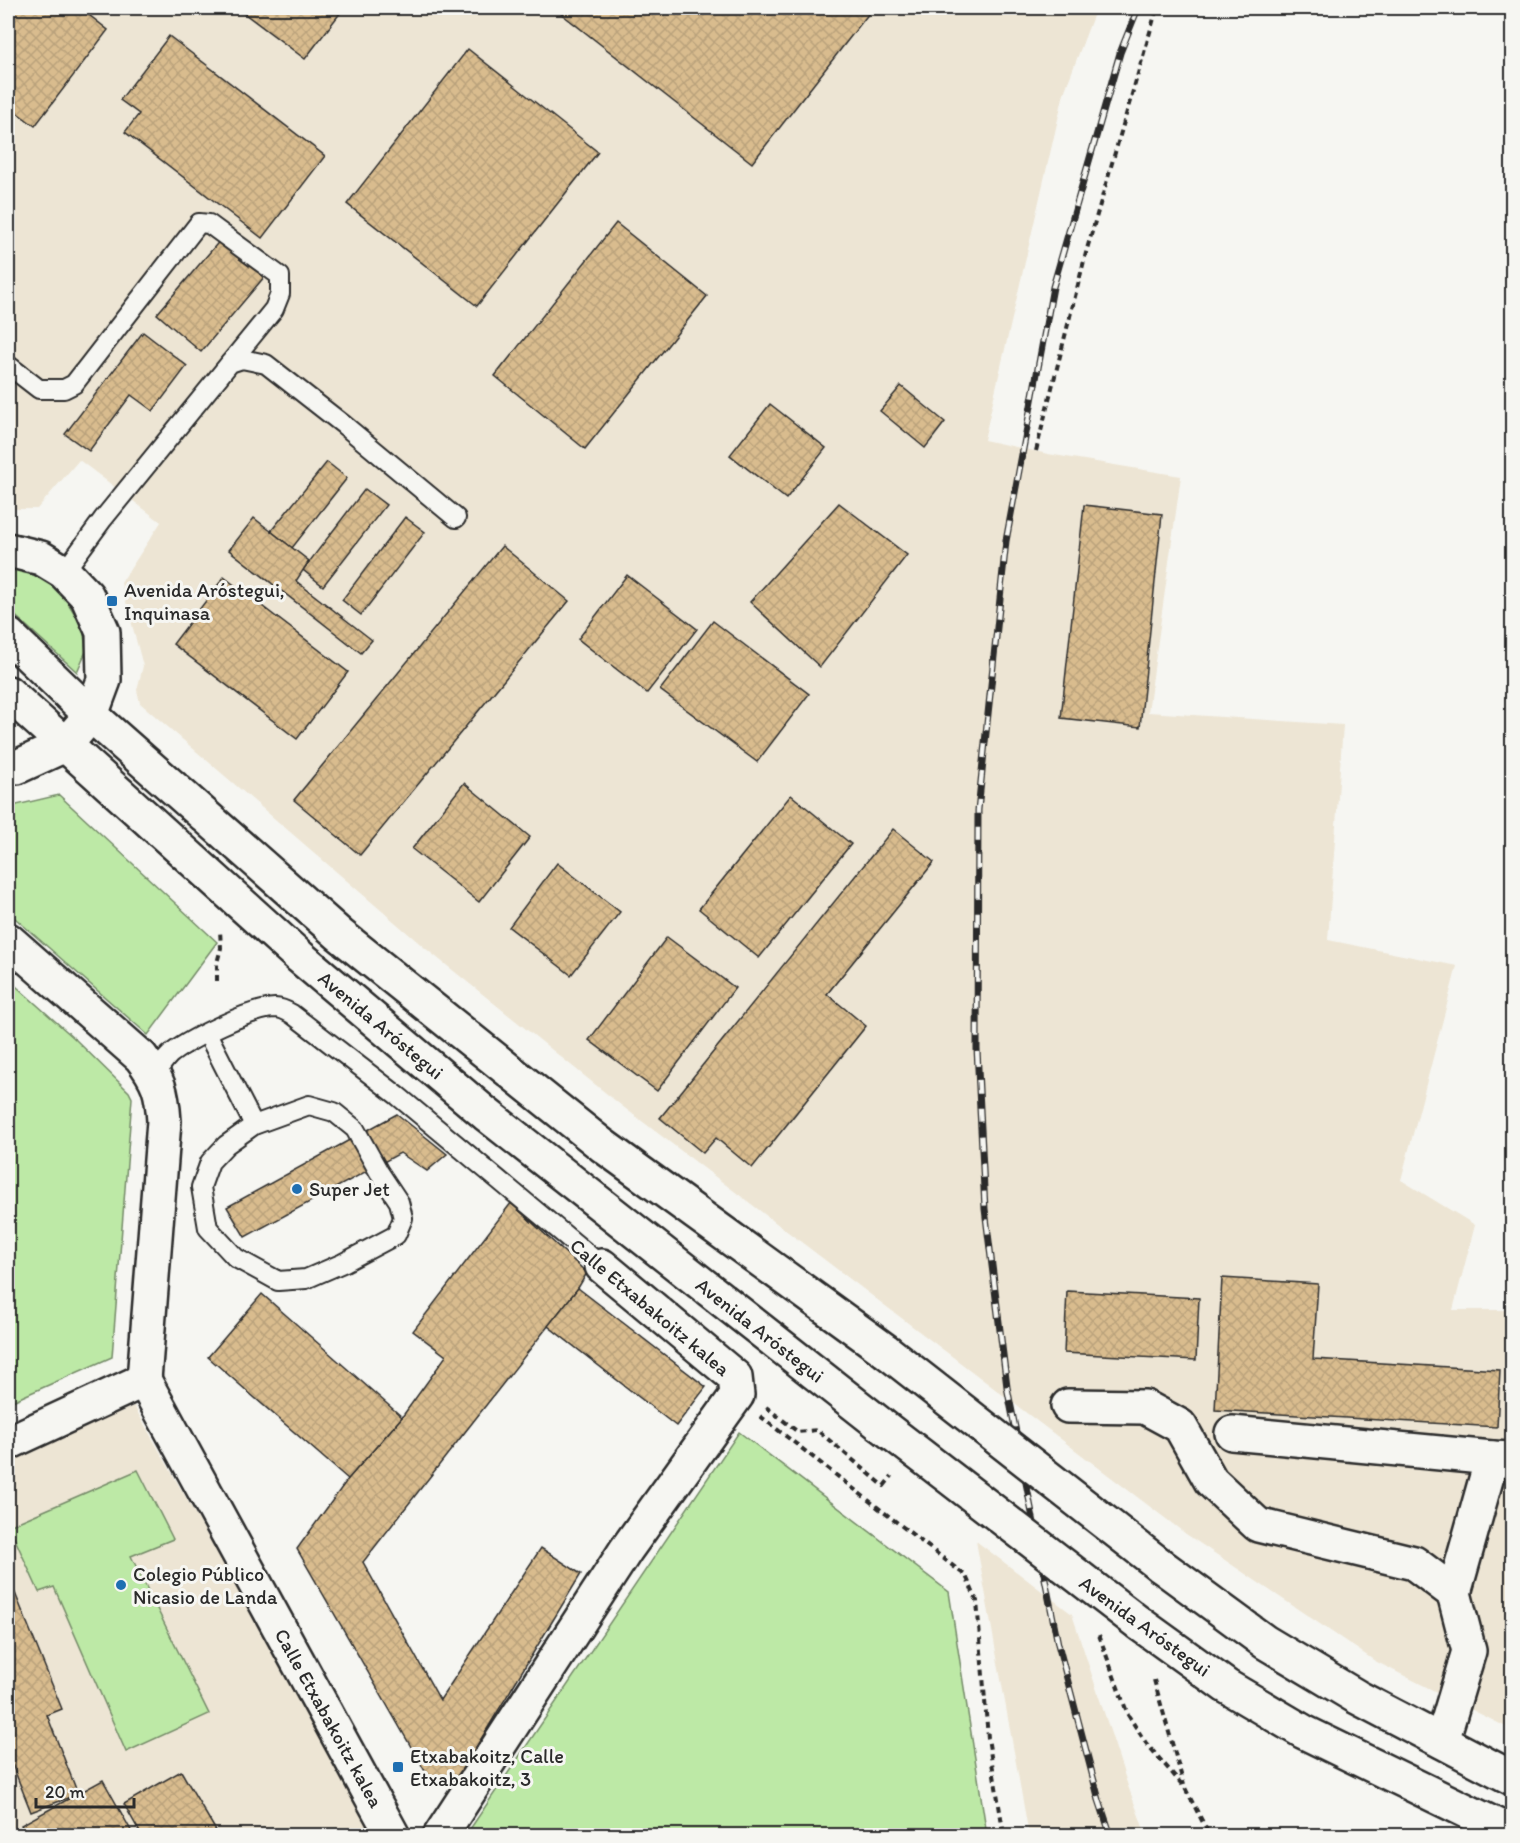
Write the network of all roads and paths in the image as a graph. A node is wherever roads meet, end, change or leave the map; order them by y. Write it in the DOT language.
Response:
graph roads {
  1 [pos="1157,8"];
  2 [pos="230,363"];
  3 [pos="8,365"];
  4 [pos="1035,451"];
  5 [pos="456,518"];
  6 [pos="8,550"];
  7 [pos="64,572"];
  8 [pos="8,635"];
  9 [pos="8,693"];
  10 [pos="91,715"];
  11 [pos="65,745"];
  12 [pos="8,766"];
  13 [pos="220,927"];
  14 [pos="8,940"];
  15 [pos="217,981"];
  16 [pos="207,1033"];
  17 [pos="154,1075"];
  18 [pos="254,1125"];
  19 [pos="602,1266"];
  20 [pos="144,1380"];
  21 [pos="745,1402"];
  22 [pos="1068,1406"];
  23 [pos="1232,1433"];
  24 [pos="8,1443"];
  25 [pos="1502,1458"];
  26 [pos="892,1476"];
  27 [pos="1454,1593"];
  28 [pos="1154,1680"];
  29 [pos="1128,1715"];
  30 [pos="1442,1741"];
  31 [pos="1512,1778"];
  32 [pos="1185,1788"];
  33 [pos="1512,1833"];
  34 [pos="393,1836"];
  35 [pos="440,1836"];
  36 [pos="1004,1836"];
  37 [pos="1210,1836"];
  1 -- 4 [label="path"];
  2 -- 3 [label="lane"];
  2 -- 5 [label="lane"];
  2 -- 7 [label="lane"];
  6 -- 7 [label="main road"];
  7 -- 10 [label="main road"];
  8 -- 10 [label="main road"];
  9 -- 11 [label="main road, Avenida Aróstegui"];
  10 -- 11 [label="main road"];
  10 -- 30 [label="main road, bridge"];
  11 -- 12 [label="main road"];
  11 -- 33 [label="main road, Avenida Aróstegui, bridge"];
  13 -- 15 [label="path"];
  14 -- 17 [label="main road"];
  16 -- 17 [label="lane, Calle Etxabakoitz kalea"];
  16 -- 18 [label="lane"];
  16 -- 19 [label="lane, Calle Etxabakoitz kalea"];
  17 -- 20 [label="main road"];
  18 -- 18 [label="lane"];
  19 -- 21 [label="main road, Calle Etxabakoitz kalea"];
  20 -- 24 [label="main road"];
  20 -- 34 [label="main road, Calle Etxabakoitz kalea"];
  21 -- 26 [label="path"];
  21 -- 35 [label="main road, Calle Etxabakoitz kalea"];
  21 -- 36 [label="path"];
  22 -- 27 [label="main road"];
  23 -- 25 [label="main road"];
  25 -- 27 [label="main road"];
  27 -- 30 [label="main road"];
  28 -- 32 [label="path"];
  29 -- 32 [label="path"];
  30 -- 31 [label="main road"];
  32 -- 37 [label="path"];
}
